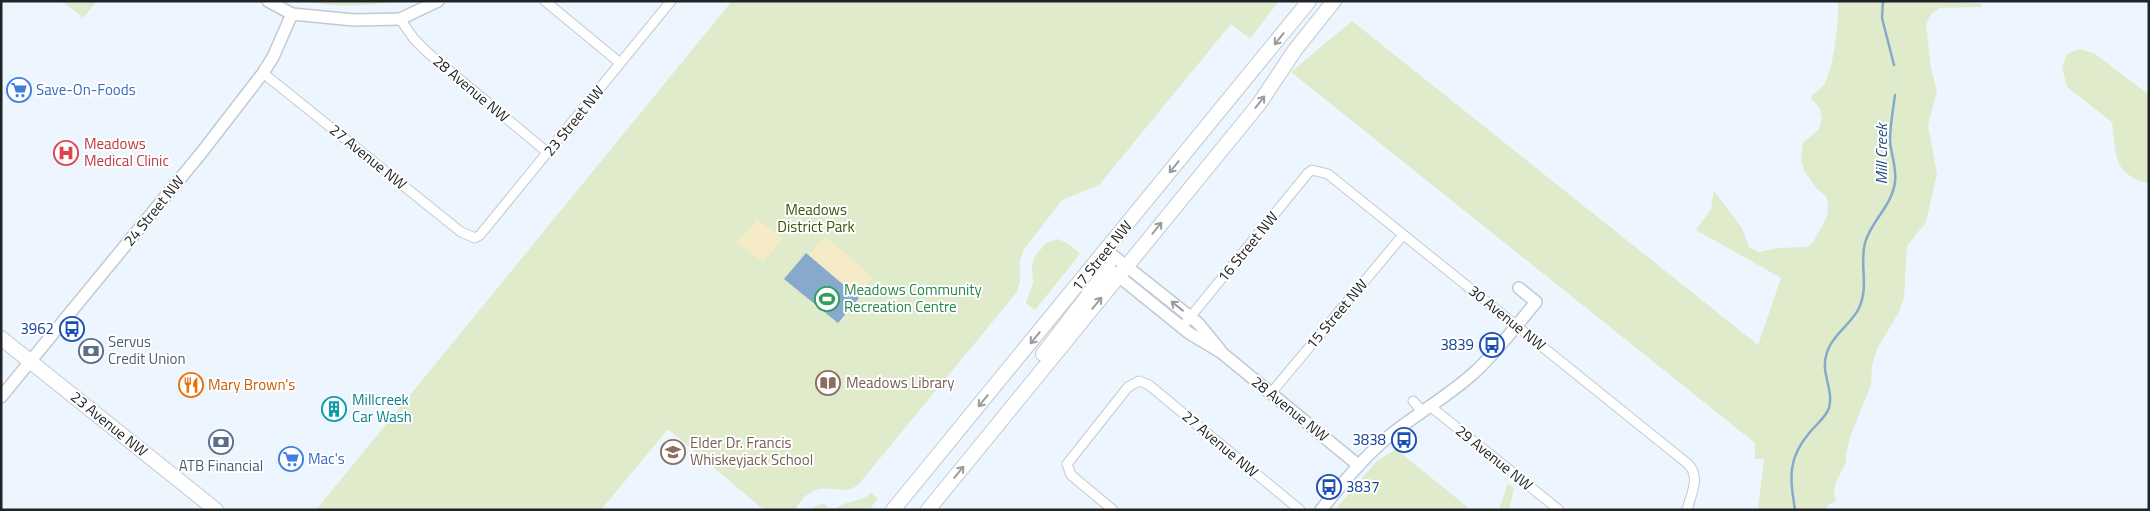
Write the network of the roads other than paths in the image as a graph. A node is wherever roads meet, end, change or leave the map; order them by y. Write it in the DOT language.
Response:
graph roads {
  1 [pos="268,1"];
  2 [pos="438,1"];
  3 [pos="545,1"];
  4 [pos="670,1"];
  5 [pos="1309,1"];
  6 [pos="1334,1"];
  7 [pos="292,14"];
  8 [pos="400,19"];
  9 [pos="620,63"];
  10 [pos="264,73"];
  11 [pos="548,153"];
  12 [pos="1316,170"];
  13 [pos="1403,234"];
  14 [pos="475,238"];
  15 [pos="1112,264"];
  16 [pos="1519,288"];
  17 [pos="1191,317"];
  18 [pos="1517,326"];
  19 [pos="1182,327"];
  20 [pos="1,338"];
  21 [pos="1222,353"];
  22 [pos="30,362"];
  23 [pos="1271,393"];
  24 [pos="1,397"];
  25 [pos="1414,401"];
  26 [pos="1426,409"];
  27 [pos="1358,465"];
  28 [pos="216,510"];
  29 [pos="893,510"];
  30 [pos="928,510"];
  31 [pos="1113,510"];
  32 [pos="1300,510"];
  33 [pos="1321,510"];
  34 [pos="1559,510"];
  35 [pos="1686,510"];
  1 -- 7 [label="street"];
  2 -- 8 [label="street"];
  3 -- 9 [label="street"];
  4 -- 9 [label="street, 23 Street NW"];
  5 -- 15 [label="main road, 17 Street NW, one-way"];
  15 -- 6 [label="main road, 17 Street NW, one-way"];
  7 -- 8 [label="street"];
  7 -- 10 [label="street, 24 Street NW"];
  8 -- 11 [label="street, 28 Avenue NW"];
  9 -- 11 [label="street, 23 Street NW"];
  10 -- 14 [label="street, 27 Avenue NW"];
  10 -- 22 [label="street, 24 Street NW"];
  11 -- 14 [label="street, 23 Street NW"];
  12 -- 13 [label="street, 30 Avenue NW"];
  12 -- 17 [label="street, 16 Street NW"];
  13 -- 18 [label="street, 30 Avenue NW"];
  13 -- 23 [label="street, 15 Street NW"];
  17 -- 15 [label="street, 28 Avenue NW, one-way"];
  15 -- 19 [label="street, 28 Avenue NW"];
  15 -- 29 [label="main road, 17 Street NW, one-way"];
  30 -- 15 [label="main road, 17 Street NW, one-way"];
  16 -- 18 [label="street"];
  17 -- 19 [label="street, 16 Street NW"];
  17 -- 21 [label="street, 28 Avenue NW"];
  18 -- 26 [label="street"];
  18 -- 35 [label="street, 30 Avenue NW"];
  19 -- 21 [label="street, 28 Avenue NW"];
  20 -- 22 [label="main road, 23 Avenue NW"];
  21 -- 23 [label="street, 28 Avenue NW"];
  22 -- 24 [label="street, 24 Street NW"];
  22 -- 28 [label="main road, 23 Avenue NW"];
  23 -- 27 [label="street, 28 Avenue NW"];
  25 -- 26 [label="street, 29 Avenue NW"];
  26 -- 27 [label="street"];
  26 -- 34 [label="street, 29 Avenue NW"];
  27 -- 33 [label="street"];
  31 -- 32 [label="street, 27 Avenue NW"];
}
